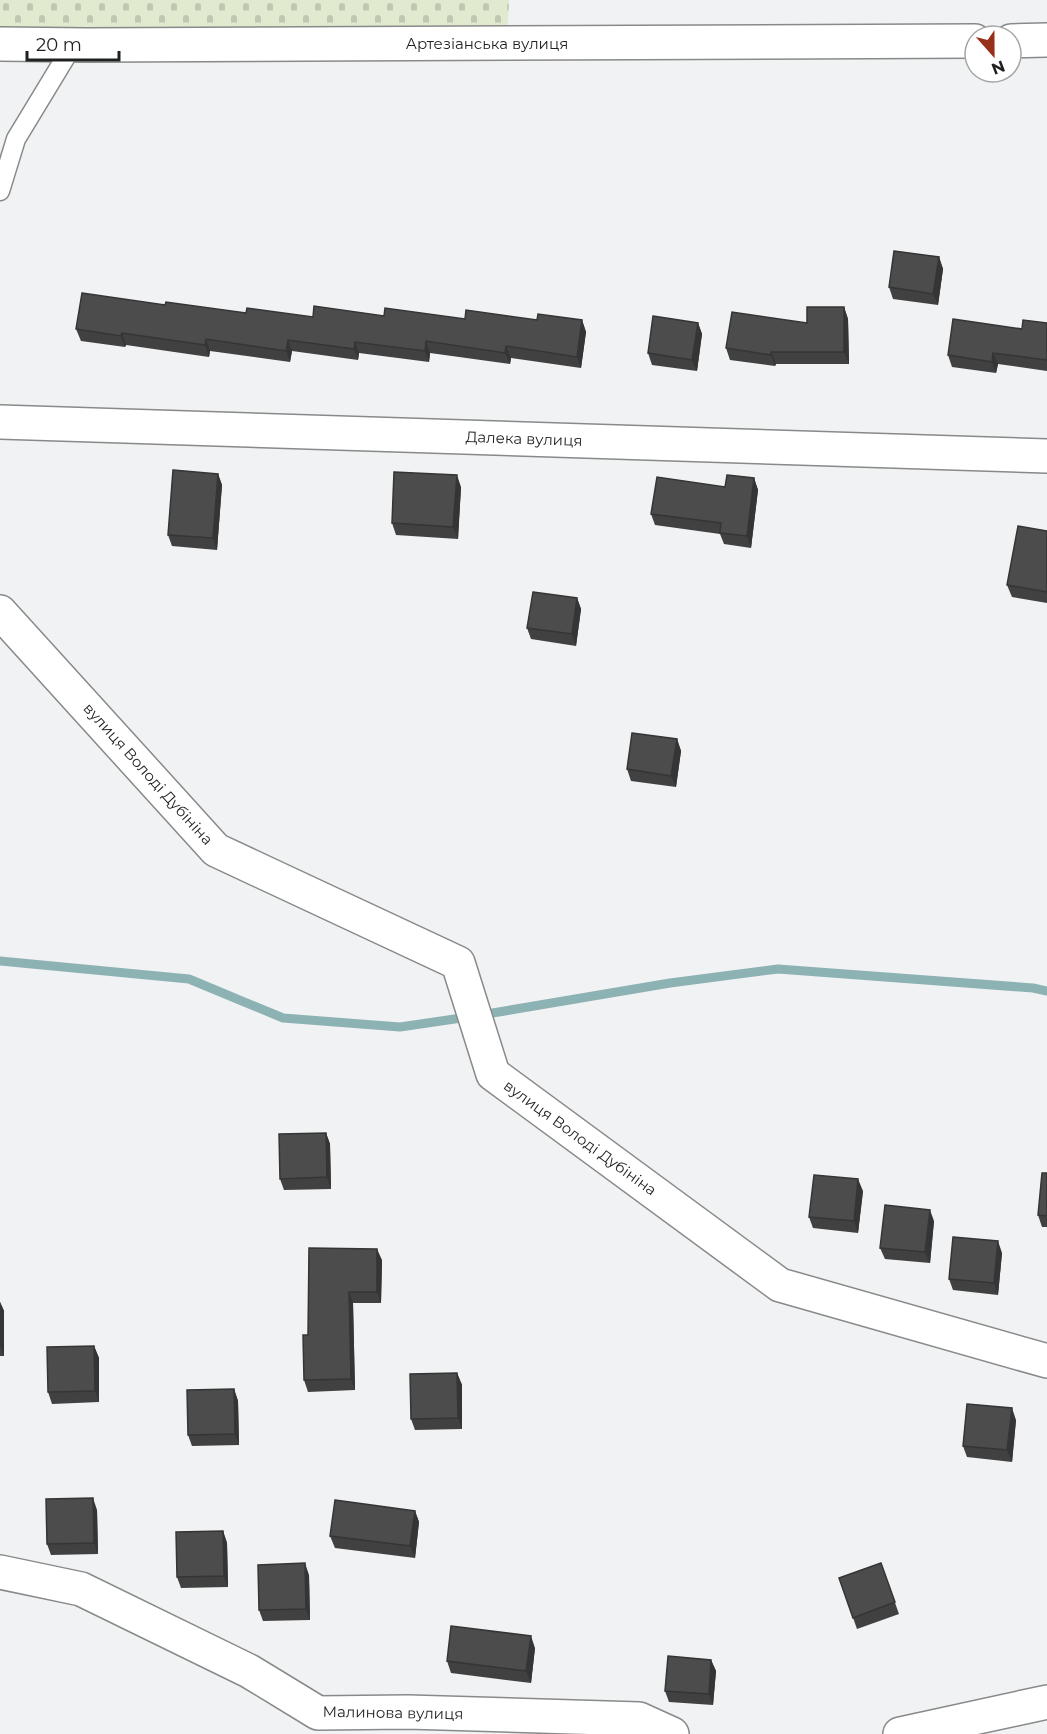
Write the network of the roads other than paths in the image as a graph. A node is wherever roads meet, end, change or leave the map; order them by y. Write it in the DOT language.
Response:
graph roads {
  1 [pos="1023,40"];
  2 [pos="1047,40"];
  3 [pos="963,41"];
  4 [pos="0,44"];
  5 [pos="73,45"];
  6 [pos="0,191"];
  7 [pos="0,422"];
  8 [pos="1047,456"];
  9 [pos="0,612"];
  10 [pos="1047,1360"];
  11 [pos="0,1572"];
  12 [pos="1047,1702"];
  13 [pos="672,1734"];
  14 [pos="900,1734"];
  1 -- 2 [label="street"];
  3 -- 5 [label="street, Артезіанська вулиця"];
  4 -- 5 [label="street, Артезіанська вулиця"];
  5 -- 6 [label="lane"];
  7 -- 8 [label="street, Далека вулиця"];
  9 -- 10 [label="street, вулиця Володі Дубініна"];
  11 -- 13 [label="street, Малинова вулиця"];
  12 -- 14 [label="street"];
}
